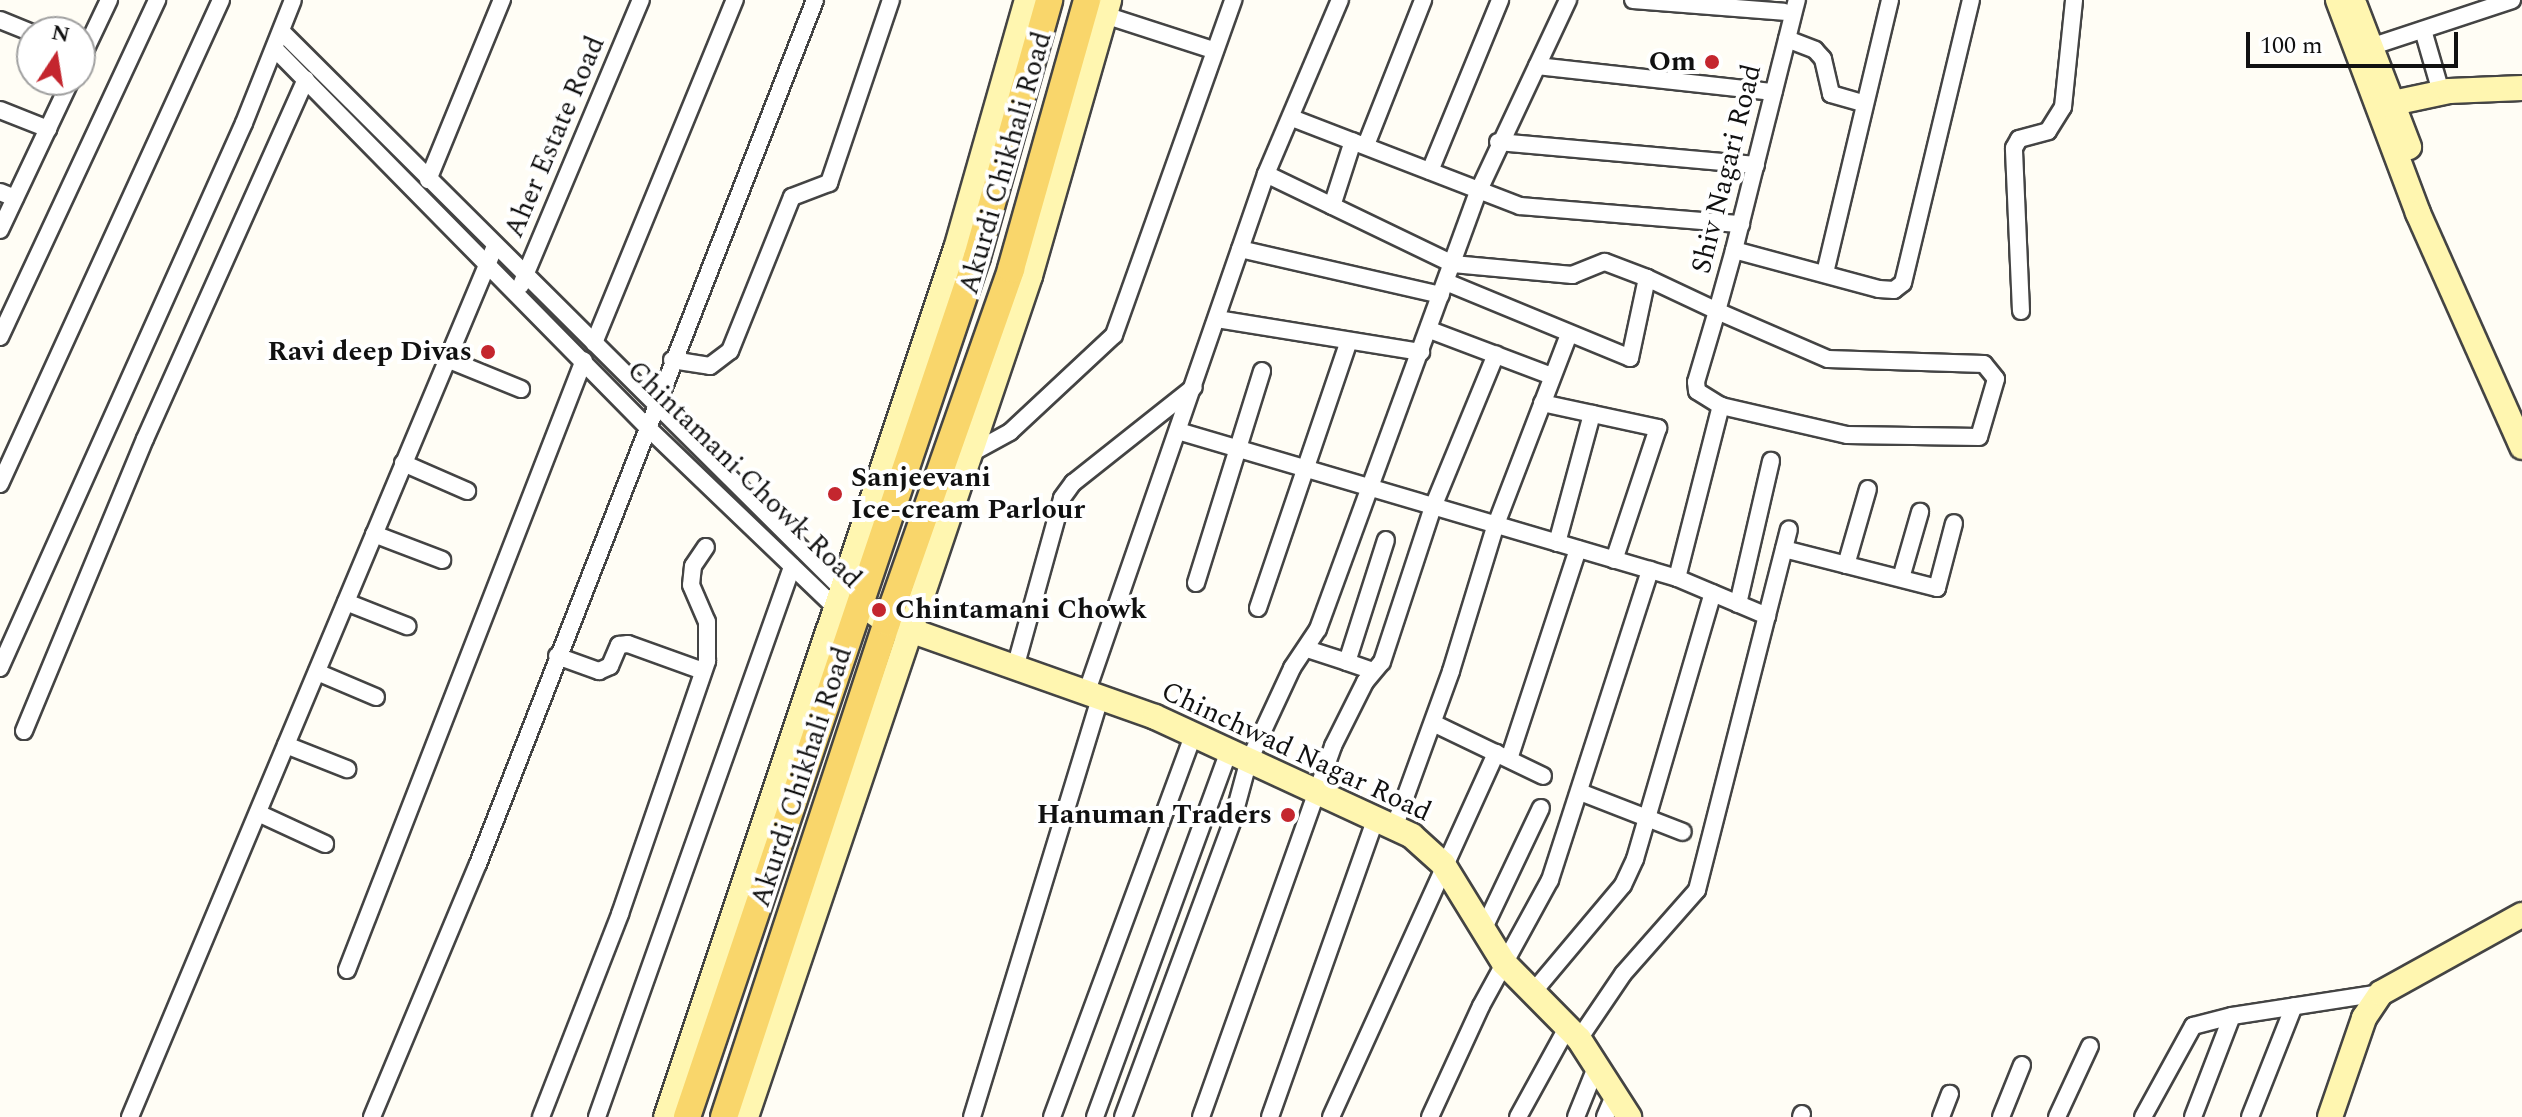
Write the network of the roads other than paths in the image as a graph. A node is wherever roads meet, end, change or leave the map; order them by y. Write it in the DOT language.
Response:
graph roads {
  1 [pos="109,0"];
  2 [pos="157,0"];
  3 [pos="221,0"];
  4 [pos="293,0"];
  5 [pos="502,0"];
  6 [pos="641,0"];
  7 [pos="735,0"];
  8 [pos="815,0"];
  9 [pos="891,0"];
  10 [pos="1027,0"];
  11 [pos="1049,0"];
  12 [pos="1233,0"];
  13 [pos="1340,0"];
  14 [pos="1423,0"];
  15 [pos="1500,0"];
  16 [pos="1568,0"];
  17 [pos="1633,0"];
  18 [pos="1797,0"];
  19 [pos="1890,0"];
  20 [pos="1971,0"];
  21 [pos="2074,0"];
  22 [pos="2338,0"];
  23 [pos="2353,0"];
  24 [pos="2509,1"];
  25 [pos="1100,5"];
  26 [pos="1784,18"];
  27 [pos="96,26"];
  28 [pos="2423,30"];
  29 [pos="282,32"];
  30 [pos="275,49"];
  31 [pos="2364,49"];
  32 [pos="1213,50"];
  33 [pos="1537,66"];
  34 [pos="306,79"];
  35 [pos="2522,88"];
  36 [pos="1774,92"];
  37 [pos="2441,92"];
  38 [pos="63,96"];
  39 [pos="2385,103"];
  40 [pos="1865,104"];
  41 [pos="0,110"];
  42 [pos="1292,118"];
  43 [pos="48,129"];
  44 [pos="1498,142"];
  45 [pos="1359,143"];
  46 [pos="1756,165"];
  47 [pos="1430,171"];
  48 [pos="1266,174"];
  49 [pos="428,180"];
  50 [pos="1479,190"];
  51 [pos="7,195"];
  52 [pos="1332,206"];
  53 [pos="1741,224"];
  54 [pos="0,230"];
  55 [pos="495,246"];
  56 [pos="1240,249"];
  57 [pos="1734,250"];
  58 [pos="487,264"];
  59 [pos="1453,264"];
  60 [pos="1825,273"];
  61 [pos="526,276"];
  62 [pos="1647,278"];
  63 [pos="1444,288"];
  64 [pos="517,294"];
  65 [pos="1717,311"];
  66 [pos="2021,311"];
  67 [pos="1217,319"];
  68 [pos="1430,330"];
  69 [pos="1569,334"];
  70 [pos="0,337"];
  71 [pos="594,343"];
  72 [pos="1348,343"];
  73 [pos="1421,352"];
  74 [pos="1496,354"];
  75 [pos="447,359"];
  76 [pos="584,360"];
  77 [pos="672,360"];
  78 [pos="1262,371"];
  79 [pos="1552,376"];
  80 [pos="1195,387"];
  81 [pos="521,389"];
  82 [pos="1542,403"];
  83 [pos="654,406"];
  84 [pos="1721,406"];
  85 [pos="2522,411"];
  86 [pos="1592,414"];
  87 [pos="647,427"];
  88 [pos="1178,431"];
  89 [pos="1236,447"];
  90 [pos="2522,447"];
  91 [pos="968,455"];
  92 [pos="1771,461"];
  93 [pos="403,463"];
  94 [pos="1304,467"];
  95 [pos="0,484"];
  96 [pos="1370,488"];
  97 [pos="1868,489"];
  98 [pos="467,491"];
  99 [pos="1433,507"];
  100 [pos="1920,512"];
  101 [pos="1954,523"];
  102 [pos="1495,527"];
  103 [pos="1789,530"];
  104 [pos="374,534"];
  105 [pos="1386,540"];
  106 [pos="1557,543"];
  107 [pos="706,547"];
  108 [pos="1578,549"];
  109 [pos="1784,549"];
  110 [pos="442,560"];
  111 [pos="1614,560"];
  112 [pos="1846,565"];
  113 [pos="792,567"];
  114 [pos="1650,570"];
  115 [pos="1677,578"];
  116 [pos="1901,578"];
  117 [pos="1196,583"];
  118 [pos="1713,593"];
  119 [pos="346,602"];
  120 [pos="1738,604"];
  121 [pos="847,606"];
  122 [pos="1258,608"];
  123 [pos="1767,616"];
  124 [pos="407,626"];
  125 [pos="893,631"];
  126 [pos="1307,649"];
  127 [pos="4,650"];
  128 [pos="557,656"];
  129 [pos="1347,662"];
  130 [pos="0,668"];
  131 [pos="1015,668"];
  132 [pos="703,671"];
  133 [pos="1373,671"];
  134 [pos="317,672"];
  135 [pos="1094,693"];
  136 [pos="376,697"];
  137 [pos="1433,723"];
  138 [pos="24,731"];
  139 [pos="1193,736"];
  140 [pos="286,745"];
  141 [pos="1503,756"];
  142 [pos="1238,758"];
  143 [pos="347,769"];
  144 [pos="1543,776"];
  145 [pos="1580,792"];
  146 [pos="1318,795"];
  147 [pos="1541,808"];
  148 [pos="258,813"];
  149 [pos="1649,818"];
  150 [pos="1384,824"];
  151 [pos="1683,832"];
  152 [pos="325,844"];
  153 [pos="1443,864"];
  154 [pos="2522,915"];
  155 [pos="1483,930"];
  156 [pos="1504,963"];
  157 [pos="347,970"];
  158 [pos="1534,991"];
  159 [pos="2381,993"];
  160 [pos="2294,1006"];
  161 [pos="2232,1016"];
  162 [pos="1573,1034"];
  163 [pos="2090,1046"];
  164 [pos="1597,1065"];
  165 [pos="2022,1065"];
  166 [pos="1615,1093"];
  167 [pos="1950,1094"];
  168 [pos="130,1117"];
  169 [pos="372,1117"];
  170 [pos="541,1117"];
  171 [pos="597,1117"];
  172 [pos="666,1117"];
  173 [pos="687,1117"];
  174 [pos="724,1117"];
  175 [pos="746,1117"];
  176 [pos="972,1117"];
  177 [pos="1052,1117"];
  178 [pos="1095,1117"];
  179 [pos="1123,1117"];
  180 [pos="1201,1117"];
  181 [pos="1270,1117"];
  182 [pos="1331,1117"];
  183 [pos="1430,1117"];
  184 [pos="1518,1117"];
  185 [pos="1576,1117"];
  186 [pos="1605,1117"];
  187 [pos="1629,1117"];
  188 [pos="1941,1117"];
  189 [pos="2001,1117"];
  190 [pos="2057,1117"];
  191 [pos="2143,1117"];
  192 [pos="2193,1117"];
  193 [pos="2250,1117"];
  194 [pos="2330,1117"];
  1 -- 27 [label="street"];
  2 -- 70 [label="street"];
  3 -- 95 [label="street"];
  4 -- 29 [label="street"];
  5 -- 49 [label="street"];
  6 -- 61 [label="street, Aher Estate Road"];
  7 -- 71 [label="street"];
  8 -- 77 [label="street"];
  9 -- 77 [label="street"];
  10 -- 121 [label="street"];
  11 -- 121 [label="main road, Akurdi Chikhali Road"];
  12 -- 32 [label="street"];
  13 -- 42 [label="street"];
  14 -- 45 [label="street"];
  15 -- 47 [label="street"];
  16 -- 33 [label="street"];
  17 -- 26 [label="street"];
  18 -- 26 [label="street, Shiv Nagari Road"];
  19 -- 40 [label="street"];
  20 -- 60 [label="street"];
  21 -- 66 [label="street"];
  22 -- 31 [label="street"];
  23 -- 31 [label="street"];
  24 -- 28 [label="street"];
  25 -- 32 [label="street"];
  25 -- 91 [label="street"];
  25 -- 125 [label="main road, Akurdi Chikhali Road"];
  26 -- 36 [label="street, Shiv Nagari Road"];
  26 -- 40 [label="street"];
  28 -- 31 [label="street"];
  28 -- 37 [label="street"];
  29 -- 30 [label="street"];
  29 -- 49 [label="street, Chintamani Chowk Road"];
  30 -- 34 [label="street, Chintamani Chowk Road"];
  30 -- 127 [label="street"];
  31 -- 39 [label="street"];
  32 -- 91 [label="street"];
  33 -- 36 [label="street"];
  33 -- 44 [label="street"];
  34 -- 58 [label="street, Chintamani Chowk Road"];
  34 -- 138 [label="street"];
  35 -- 37 [label="street"];
  36 -- 46 [label="street, Shiv Nagari Road"];
  37 -- 39 [label="street"];
  38 -- 43 [label="street"];
  39 -- 85 [label="street"];
  39 -- 90 [label="street"];
  40 -- 60 [label="street"];
  41 -- 43 [label="street"];
  42 -- 45 [label="street"];
  42 -- 48 [label="street"];
  43 -- 51 [label="street"];
  44 -- 46 [label="street"];
  44 -- 50 [label="street"];
  45 -- 47 [label="street"];
  45 -- 52 [label="street"];
  46 -- 53 [label="street, Shiv Nagari Road"];
  47 -- 50 [label="street"];
  48 -- 52 [label="street"];
  48 -- 56 [label="street"];
  49 -- 55 [label="street, Chintamani Chowk Road"];
  50 -- 53 [label="street"];
  50 -- 59 [label="street"];
  51 -- 54 [label="street"];
  52 -- 59 [label="street"];
  53 -- 57 [label="street, Shiv Nagari Road"];
  55 -- 58 [label="street"];
  55 -- 61 [label="street, Chintamani Chowk Road"];
  56 -- 63 [label="street"];
  56 -- 67 [label="street"];
  57 -- 60 [label="street"];
  57 -- 65 [label="street, Shiv Nagari Road"];
  58 -- 64 [label="street, Chintamani Chowk Road"];
  58 -- 75 [label="street"];
  59 -- 62 [label="street"];
  59 -- 63 [label="street"];
  61 -- 64 [label="street, Aher Estate Road"];
  61 -- 71 [label="street, Chintamani Chowk Road"];
  62 -- 65 [label="street"];
  62 -- 69 [label="street"];
  63 -- 68 [label="street"];
  63 -- 69 [label="street"];
  64 -- 76 [label="street, Chintamani Chowk Road"];
  65 -- 84 [label="street, Shiv Nagari Road"];
  65 -- 84 [label="street"];
  67 -- 72 [label="street"];
  67 -- 80 [label="street"];
  68 -- 73 [label="street"];
  68 -- 74 [label="street"];
  69 -- 79 [label="street"];
  71 -- 83 [label="street, Chintamani Chowk Road"];
  72 -- 73 [label="street"];
  72 -- 94 [label="street"];
  73 -- 96 [label="street"];
  74 -- 79 [label="street"];
  74 -- 99 [label="street"];
  75 -- 81 [label="street"];
  75 -- 93 [label="street"];
  76 -- 87 [label="street, Chintamani Chowk Road"];
  76 -- 157 [label="street"];
  77 -- 83 [label="street"];
  78 -- 89 [label="street"];
  79 -- 82 [label="street"];
  80 -- 88 [label="street"];
  80 -- 131 [label="street"];
  82 -- 86 [label="street"];
  82 -- 102 [label="street"];
  83 -- 87 [label="street"];
  83 -- 121 [label="street, Chintamani Chowk Road"];
  84 -- 115 [label="street"];
  86 -- 106 [label="street"];
  86 -- 111 [label="street"];
  87 -- 113 [label="street, Chintamani Chowk Road"];
  87 -- 128 [label="street"];
  88 -- 89 [label="street"];
  88 -- 135 [label="street"];
  89 -- 94 [label="street"];
  89 -- 117 [label="street"];
  91 -- 125 [label="street"];
  92 -- 120 [label="street"];
  93 -- 98 [label="street"];
  93 -- 104 [label="street"];
  94 -- 96 [label="street"];
  94 -- 122 [label="street"];
  96 -- 99 [label="street"];
  96 -- 126 [label="street"];
  97 -- 112 [label="street"];
  99 -- 102 [label="street"];
  99 -- 133 [label="street"];
  100 -- 116 [label="street"];
  101 -- 116 [label="street"];
  102 -- 106 [label="street"];
  102 -- 137 [label="street"];
  103 -- 109 [label="street"];
  104 -- 110 [label="street"];
  104 -- 119 [label="street"];
  105 -- 129 [label="street"];
  106 -- 108 [label="street"];
  107 -- 132 [label="street"];
  108 -- 111 [label="street"];
  108 -- 141 [label="street"];
  109 -- 112 [label="street"];
  109 -- 123 [label="street"];
  111 -- 114 [label="street"];
  112 -- 116 [label="street"];
  113 -- 121 [label="street, Chintamani Chowk Road"];
  113 -- 171 [label="street"];
  114 -- 115 [label="street"];
  114 -- 145 [label="street"];
  115 -- 118 [label="street"];
  118 -- 120 [label="street"];
  118 -- 149 [label="street"];
  119 -- 124 [label="street"];
  119 -- 134 [label="street"];
  120 -- 123 [label="street"];
  121 -- 125 [label="street, Chintamani Chowk Road"];
  121 -- 172 [label="street"];
  121 -- 173 [label="main road, Akurdi Chikhali Road"];
  123 -- 162 [label="street"];
  125 -- 131 [label="street, Chinchwad Nagar Road"];
  125 -- 174 [label="main road, Akurdi Chikhali Road"];
  125 -- 175 [label="street"];
  126 -- 129 [label="street"];
  126 -- 142 [label="street"];
  127 -- 130 [label="street"];
  128 -- 132 [label="street"];
  128 -- 169 [label="street"];
  129 -- 133 [label="street"];
  131 -- 135 [label="street, Chinchwad Nagar Road"];
  132 -- 170 [label="street"];
  133 -- 146 [label="street"];
  134 -- 136 [label="street"];
  134 -- 140 [label="street"];
  135 -- 139 [label="street, Chinchwad Nagar Road"];
  135 -- 176 [label="street"];
  137 -- 141 [label="street"];
  137 -- 150 [label="street"];
  139 -- 142 [label="street, Chinchwad Nagar Road"];
  139 -- 177 [label="street"];
  140 -- 143 [label="street"];
  140 -- 148 [label="street"];
  141 -- 144 [label="street"];
  141 -- 153 [label="street"];
  142 -- 146 [label="street, Chinchwad Nagar Road"];
  142 -- 178 [label="street"];
  142 -- 179 [label="street"];
  145 -- 149 [label="street"];
  145 -- 156 [label="street"];
  146 -- 150 [label="street, Chinchwad Nagar Road"];
  146 -- 180 [label="street"];
  147 -- 155 [label="street"];
  148 -- 152 [label="street"];
  148 -- 168 [label="street"];
  149 -- 151 [label="street"];
  149 -- 158 [label="street"];
  150 -- 153 [label="street, Chinchwad Nagar Road"];
  150 -- 181 [label="street"];
  153 -- 155 [label="street, Chinchwad Nagar Road"];
  153 -- 182 [label="street"];
  154 -- 159 [label="street"];
  155 -- 156 [label="street, Chinchwad Nagar Road"];
  156 -- 158 [label="street, Chinchwad Nagar Road"];
  156 -- 183 [label="street"];
  158 -- 162 [label="street, Chinchwad Nagar Road"];
  159 -- 160 [label="street"];
  159 -- 194 [label="street"];
  160 -- 161 [label="street"];
  160 -- 193 [label="street"];
  161 -- 191 [label="street"];
  161 -- 192 [label="street"];
  162 -- 164 [label="street, Chinchwad Nagar Road"];
  162 -- 184 [label="street"];
  163 -- 190 [label="street"];
  164 -- 166 [label="street, Chinchwad Nagar Road"];
  164 -- 185 [label="street"];
  165 -- 189 [label="street"];
  166 -- 186 [label="street"];
  166 -- 187 [label="street, Chinchwad Nagar Road"];
  167 -- 188 [label="street"];
}
